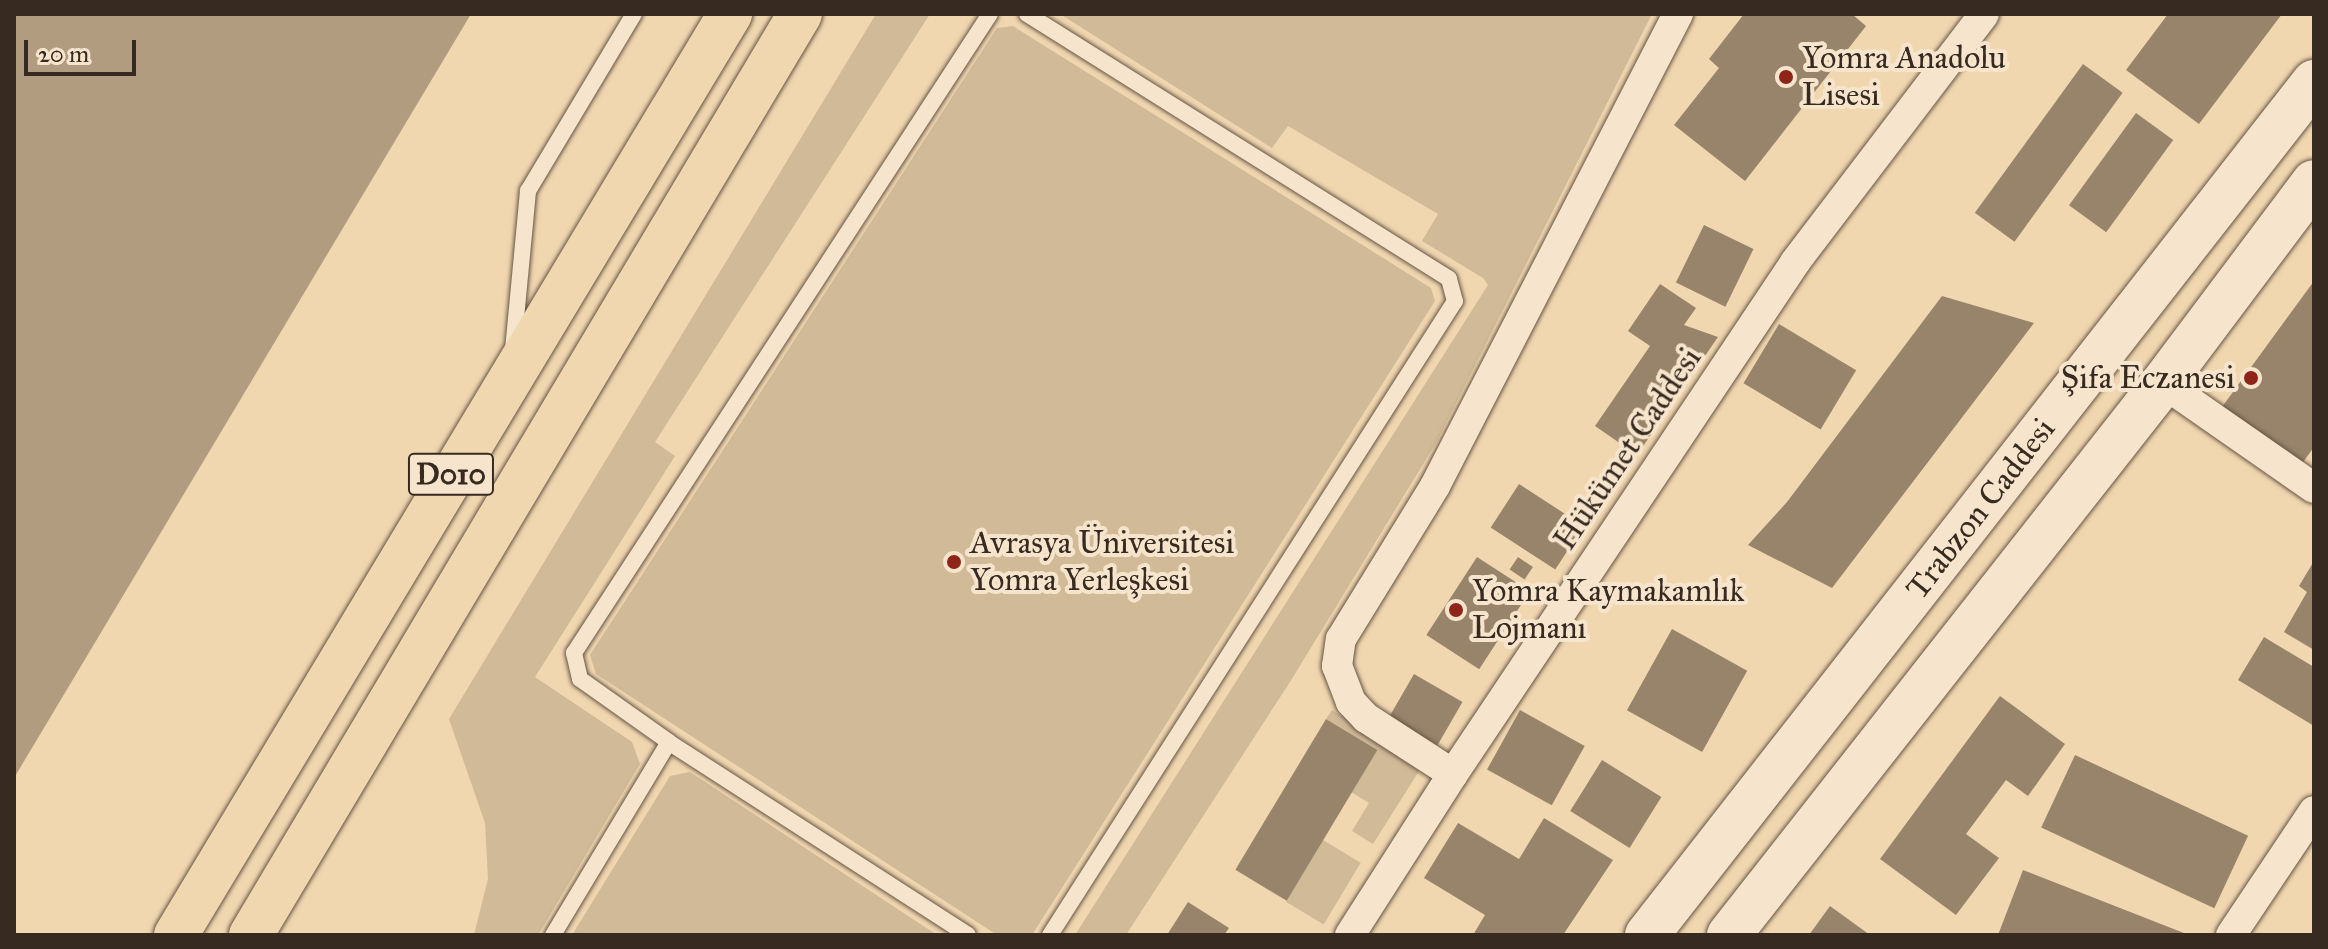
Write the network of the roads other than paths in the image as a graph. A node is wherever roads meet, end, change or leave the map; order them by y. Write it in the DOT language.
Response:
graph roads {
  1 [pos="634,14"];
  2 [pos="730,14"];
  3 [pos="800,14"];
  4 [pos="990,14"];
  5 [pos="1027,14"];
  6 [pos="1678,14"];
  7 [pos="1984,14"];
  8 [pos="2314,82"];
  9 [pos="2314,182"];
  10 [pos="511,376"];
  11 [pos="2163,383"];
  12 [pos="2314,488"];
  13 [pos="669,742"];
  14 [pos="1453,774"];
  15 [pos="2314,811"];
  16 [pos="176,935"];
  17 [pos="251,935"];
  18 [pos="553,935"];
  19 [pos="968,935"];
  20 [pos="1050,935"];
  21 [pos="1350,935"];
  22 [pos="1647,935"];
  23 [pos="1729,935"];
  24 [pos="2231,935"];
  1 -- 10 [label="lane"];
  2 -- 10 [label="highway, D010"];
  3 -- 17 [label="highway, D010"];
  4 -- 13 [label="lane"];
  5 -- 20 [label="lane"];
  6 -- 14 [label="street"];
  7 -- 14 [label="street, Hükümet Caddesi"];
  8 -- 22 [label="main road, Trabzon Caddesi"];
  9 -- 11 [label="main road, Trabzon Caddesi"];
  10 -- 16 [label="highway, D010"];
  11 -- 12 [label="street"];
  11 -- 23 [label="main road, Trabzon Caddesi"];
  13 -- 18 [label="lane"];
  13 -- 19 [label="lane"];
  14 -- 21 [label="street, Hükümet Caddesi"];
  15 -- 24 [label="street"];
}
